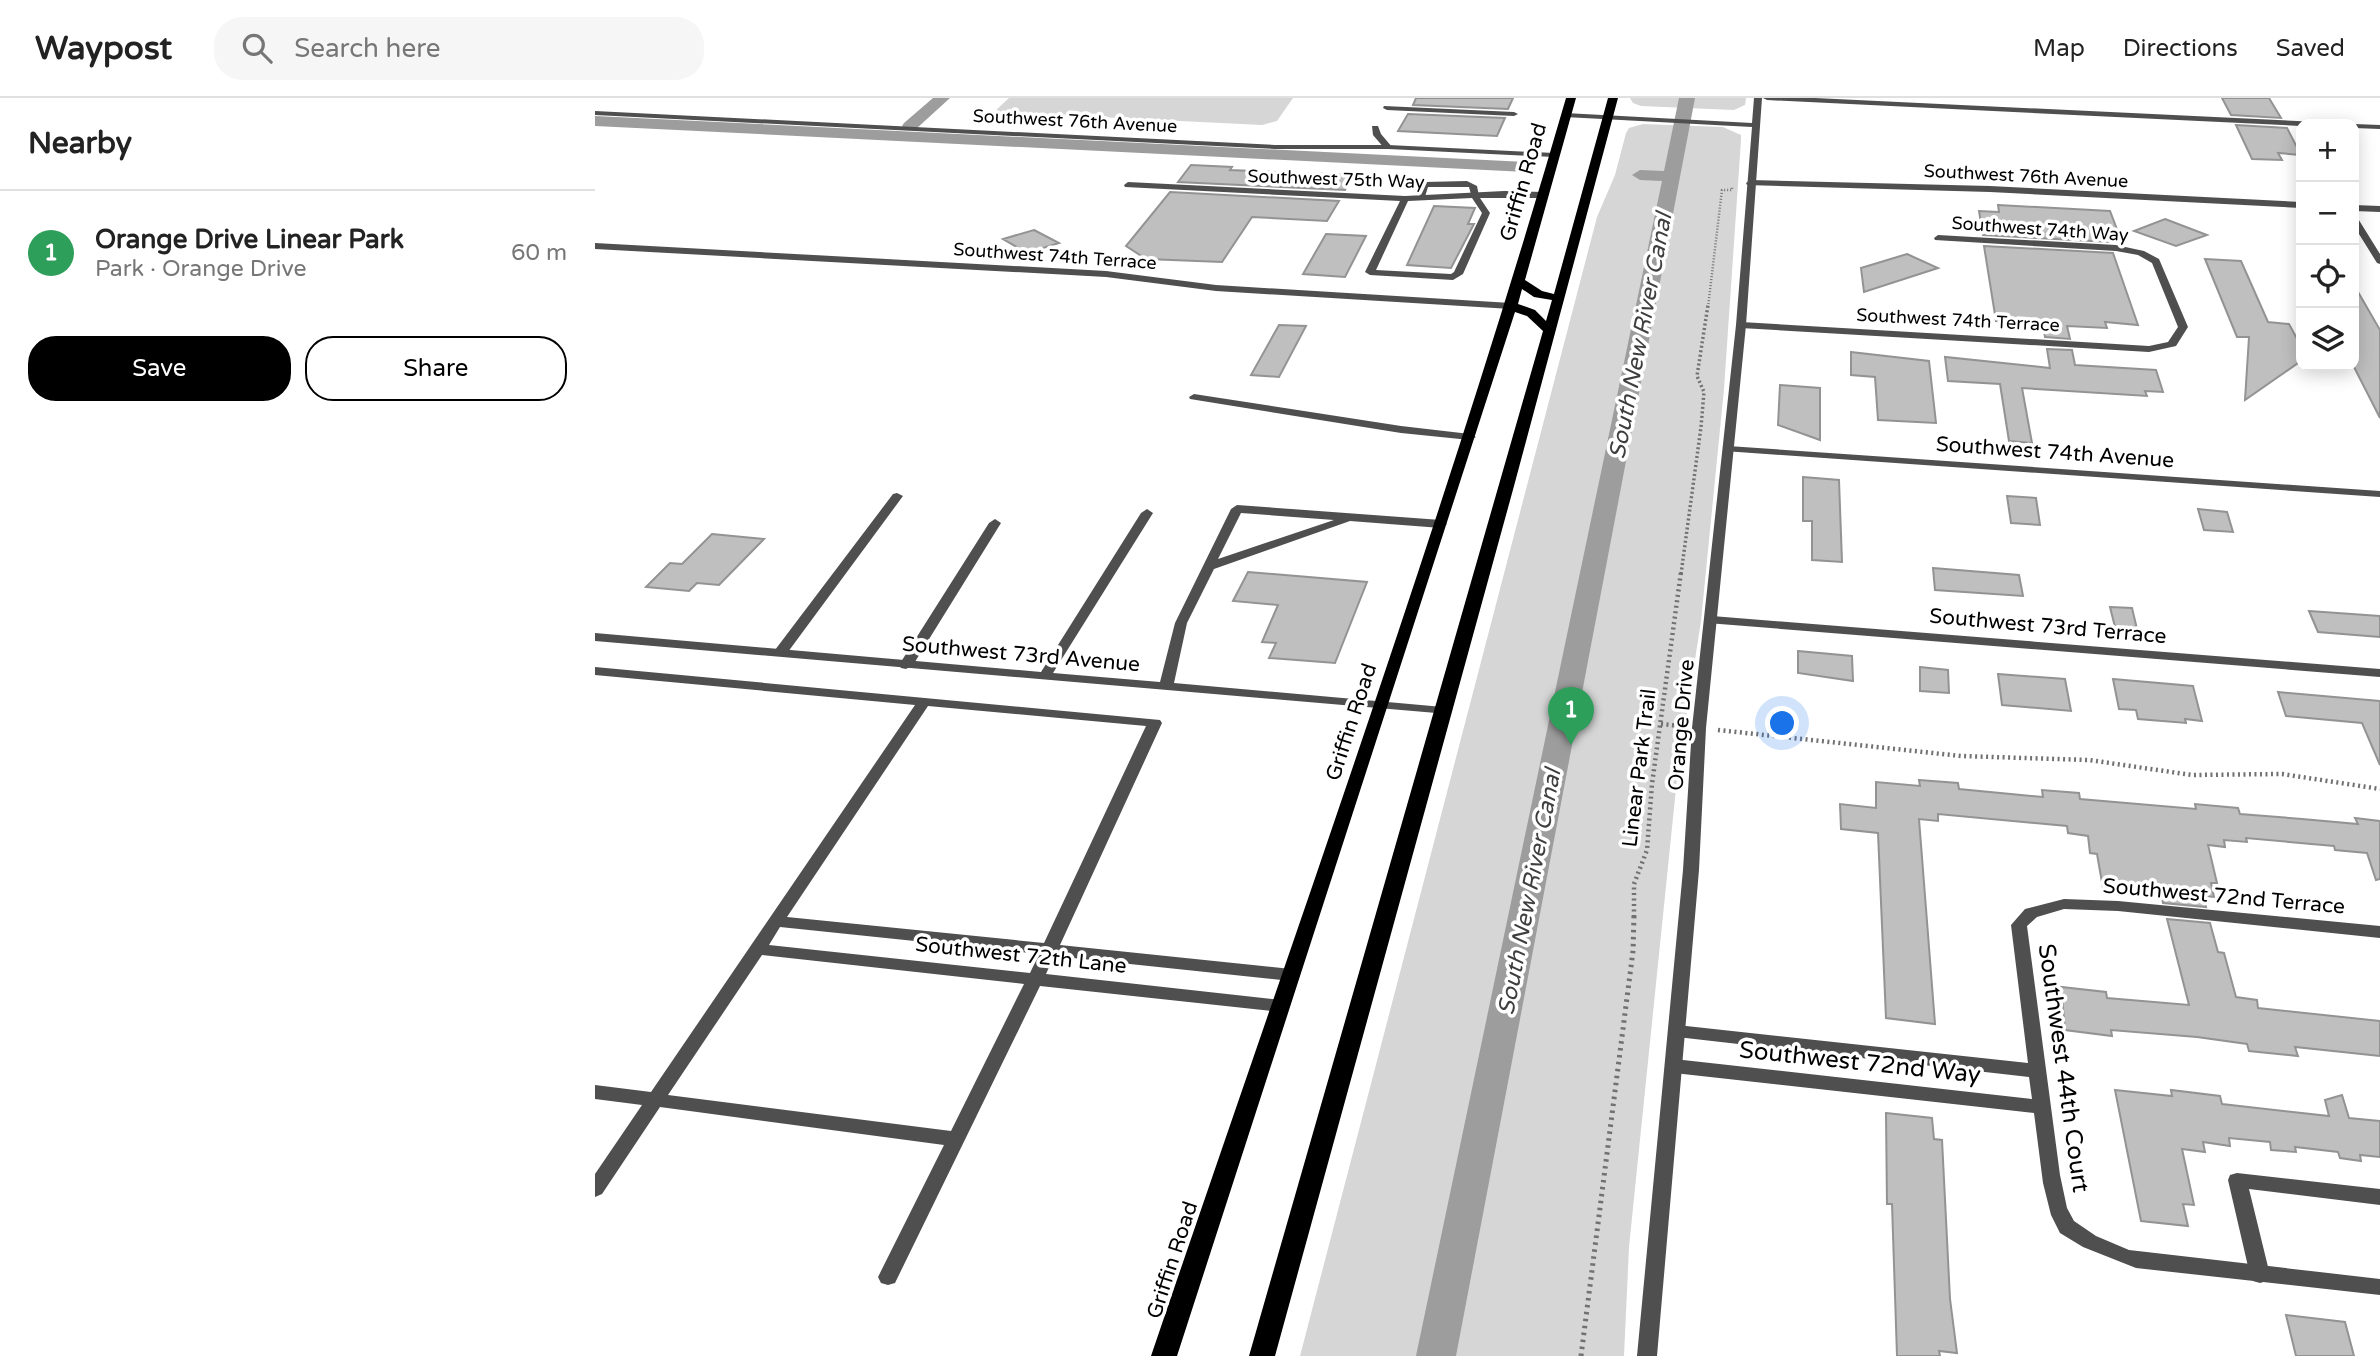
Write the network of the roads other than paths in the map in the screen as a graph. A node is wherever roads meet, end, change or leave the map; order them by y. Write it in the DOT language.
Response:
graph roads {
  1 [pos="1613,98"];
  2 [pos="1758,98"];
  3 [pos="1767,98"];
  4 [pos="1568,107"];
  5 [pos="1387,108"];
  6 [pos="595,113"];
  7 [pos="1514,114"];
  8 [pos="1609,114"];
  9 [pos="1755,121"];
  10 [pos="2296,123"];
  11 [pos="2359,126"];
  12 [pos="2380,127"];
  13 [pos="1375,128"];
  14 [pos="1388,147"];
  15 [pos="1554,155"];
  16 [pos="1750,183"];
  17 [pos="1128,186"];
  18 [pos="1543,195"];
  19 [pos="1475,196"];
  20 [pos="1405,200"];
  21 [pos="2296,205"];
  22 [pos="2359,208"];
  23 [pos="2380,209"];
  24 [pos="2359,227"];
  25 [pos="1938,238"];
  26 [pos="595,246"];
  27 [pos="2380,261"];
  28 [pos="1519,281"];
  29 [pos="1558,298"];
  30 [pos="1511,306"];
  31 [pos="1741,325"];
  32 [pos="1550,331"];
  33 [pos="2172,344"];
  34 [pos="1194,397"];
  35 [pos="1469,437"];
  36 [pos="1728,449"];
  37 [pos="2380,494"];
  38 [pos="897,496"];
  39 [pos="1147,513"];
  40 [pos="1353,517"];
  41 [pos="995,523"];
  42 [pos="1441,524"];
  43 [pos="1208,567"];
  44 [pos="1712,620"];
  45 [pos="595,637"];
  46 [pos="779,653"];
  47 [pos="906,665"];
  48 [pos="595,671"];
  49 [pos="2380,673"];
  50 [pos="1044,677"];
  51 [pos="1165,687"];
  52 [pos="924,702"];
  53 [pos="1381,706"];
  54 [pos="1443,710"];
  55 [pos="2064,904"];
  56 [pos="776,921"];
  57 [pos="2380,932"];
  58 [pos="757,949"];
  59 [pos="1048,950"];
  60 [pos="1291,975"];
  61 [pos="1034,981"];
  62 [pos="1281,1006"];
  63 [pos="1677,1031"];
  64 [pos="1674,1066"];
  65 [pos="2036,1071"];
  66 [pos="595,1092"];
  67 [pos="656,1100"];
  68 [pos="2041,1107"];
  69 [pos="956,1139"];
  70 [pos="595,1189"];
  71 [pos="2380,1197"];
  72 [pos="2260,1275"];
  73 [pos="888,1277"];
  74 [pos="2380,1287"];
  75 [pos="1164,1356"];
  76 [pos="1262,1356"];
  77 [pos="1647,1356"];
  1 -- 8 [label="main road"];
  2 -- 9 [label="street, Orange Drive"];
  3 -- 10 [label="street"];
  4 -- 8 [label="street"];
  4 -- 15 [label="main road, Griffin Road"];
  5 -- 7 [label="street"];
  6 -- 14 [label="street, Southwest 76th Avenue"];
  8 -- 9 [label="street"];
  8 -- 29 [label="main road"];
  9 -- 16 [label="street, Orange Drive"];
  11 -- 12 [label="street"];
  13 -- 14 [label="street"];
  14 -- 15 [label="street, Southwest 76th Avenue"];
  15 -- 18 [label="main road, Griffin Road"];
  16 -- 21 [label="street, Southwest 76th Avenue"];
  16 -- 31 [label="street, Orange Drive"];
  17 -- 20 [label="street, Southwest 75th Way"];
  18 -- 19 [label="street, Southwest 75th Way"];
  18 -- 28 [label="main road, Griffin Road"];
  19 -- 20 [label="street, Southwest 75th Way"];
  19 -- 20 [label="street"];
  22 -- 23 [label="street"];
  24 -- 27 [label="street"];
  25 -- 33 [label="street, Southwest 74th Way"];
  26 -- 30 [label="street, Southwest 74th Terrace"];
  28 -- 29 [label="main road"];
  28 -- 30 [label="main road, Griffin Road"];
  29 -- 32 [label="main road"];
  30 -- 32 [label="main road"];
  30 -- 35 [label="main road, Griffin Road"];
  31 -- 33 [label="street, Southwest 74th Terrace"];
  31 -- 36 [label="street, Orange Drive"];
  32 -- 54 [label="main road"];
  34 -- 35 [label="street"];
  35 -- 42 [label="main road, Griffin Road"];
  36 -- 37 [label="street, Southwest 74th Avenue"];
  36 -- 44 [label="street, Orange Drive"];
  38 -- 46 [label="street"];
  39 -- 50 [label="street"];
  40 -- 42 [label="street"];
  40 -- 43 [label="street"];
  40 -- 43 [label="street"];
  41 -- 47 [label="street"];
  42 -- 53 [label="main road, Griffin Road"];
  43 -- 51 [label="street"];
  44 -- 49 [label="street, Southwest 73rd Terrace"];
  44 -- 63 [label="street, Orange Drive"];
  45 -- 46 [label="street, Southwest 73rd Avenue"];
  46 -- 47 [label="street, Southwest 73rd Avenue"];
  47 -- 50 [label="street, Southwest 73rd Avenue"];
  48 -- 52 [label="street"];
  50 -- 51 [label="street, Southwest 73rd Avenue"];
  51 -- 53 [label="street, Southwest 73rd Avenue"];
  52 -- 56 [label="street"];
  52 -- 59 [label="street"];
  53 -- 54 [label="street, Southwest 73rd Avenue"];
  53 -- 60 [label="main road, Griffin Road"];
  54 -- 76 [label="main road"];
  55 -- 57 [label="street, Southwest 72nd Terrace"];
  55 -- 65 [label="street, Southwest 44th Court"];
  56 -- 58 [label="street"];
  56 -- 59 [label="street, Southwest 72th Lane"];
  58 -- 61 [label="street, Southwest 72th Lane"];
  58 -- 67 [label="street"];
  59 -- 60 [label="street, Southwest 72th Lane"];
  59 -- 61 [label="street"];
  60 -- 62 [label="main road, Griffin Road"];
  61 -- 62 [label="street, Southwest 72th Lane"];
  61 -- 69 [label="street"];
  62 -- 75 [label="main road, Griffin Road"];
  63 -- 64 [label="street, Orange Drive"];
  63 -- 65 [label="street, Southwest 72nd Way"];
  64 -- 68 [label="street, Southwest 72nd Way"];
  64 -- 77 [label="street, Orange Drive"];
  65 -- 68 [label="street, Southwest 44th Court"];
  66 -- 67 [label="street"];
  67 -- 69 [label="street"];
  67 -- 70 [label="street"];
  68 -- 72 [label="street, Southwest 44th Court"];
  69 -- 73 [label="street"];
  71 -- 72 [label="street"];
  72 -- 74 [label="street"];
}
